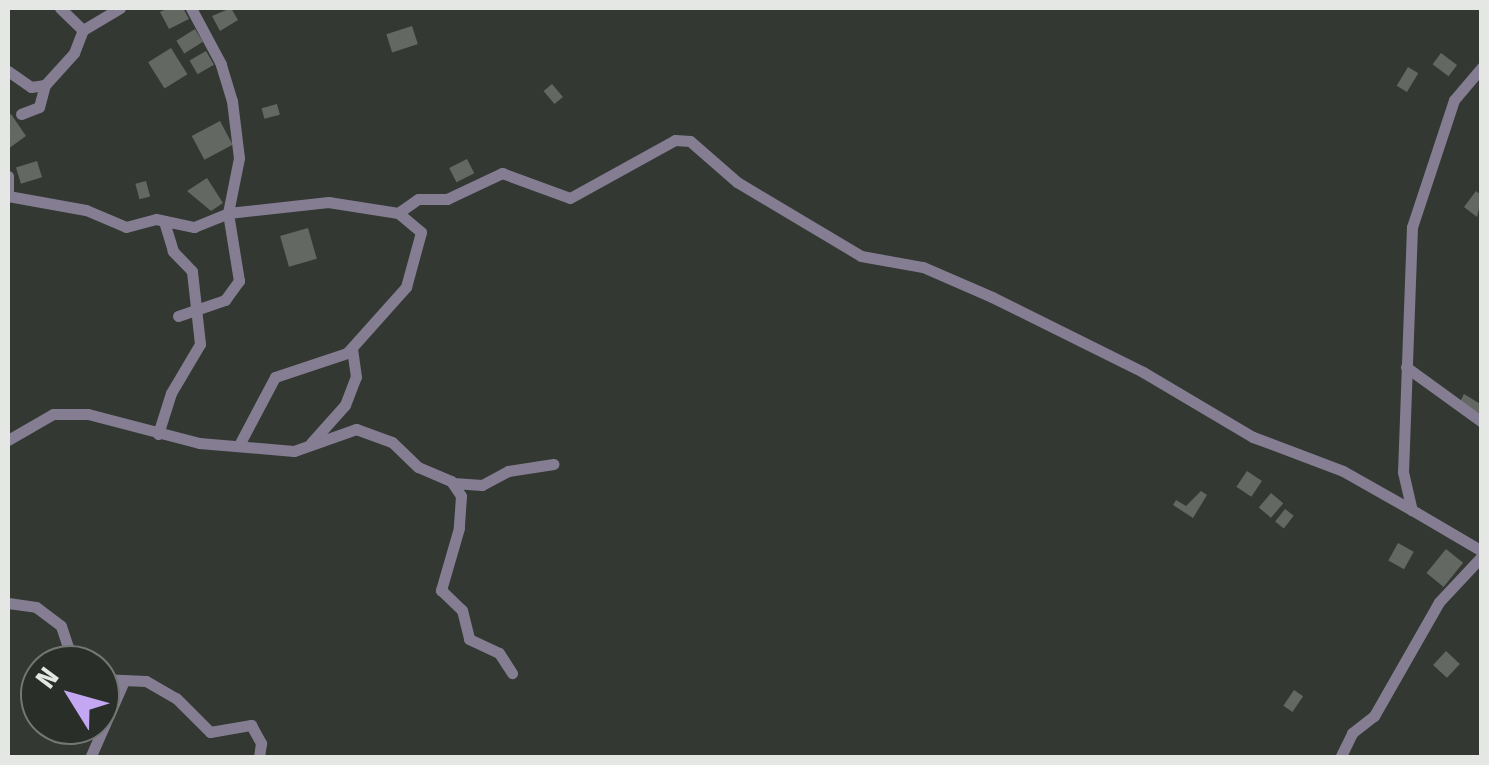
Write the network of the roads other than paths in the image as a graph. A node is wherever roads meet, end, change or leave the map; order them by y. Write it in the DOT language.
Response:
graph roads {
  1 [pos="60,8"];
  2 [pos="120,8"];
  3 [pos="190,8"];
  4 [pos="83,30"];
  5 [pos="1482,67"];
  6 [pos="8,71"];
  7 [pos="45,85"];
  8 [pos="21,114"];
  9 [pos="8,176"];
  10 [pos="8,196"];
  11 [pos="228,213"];
  12 [pos="398,213"];
  13 [pos="165,224"];
  14 [pos="198,309"];
  15 [pos="178,316"];
  16 [pos="352,349"];
  17 [pos="1406,367"];
  18 [pos="348,398"];
  19 [pos="1482,422"];
  20 [pos="352,430"];
  21 [pos="158,434"];
  22 [pos="8,440"];
  23 [pos="239,445"];
  24 [pos="308,446"];
  25 [pos="554,464"];
  26 [pos="452,483"];
  27 [pos="1412,510"];
  28 [pos="1482,553"];
  29 [pos="8,603"];
  30 [pos="67,645"];
  31 [pos="512,673"];
  32 [pos="120,681"];
  33 [pos="124,681"];
  34 [pos="90,758"];
  35 [pos="259,758"];
  36 [pos="1340,758"];
  1 -- 4 [label="street"];
  2 -- 4 [label="street"];
  3 -- 11 [label="street"];
  4 -- 7 [label="street"];
  5 -- 17 [label="street"];
  6 -- 7 [label="street"];
  7 -- 8 [label="street"];
  9 -- 10 [label="street"];
  10 -- 13 [label="street"];
  11 -- 12 [label="street"];
  11 -- 13 [label="street"];
  11 -- 14 [label="street"];
  12 -- 16 [label="street"];
  12 -- 27 [label="street"];
  13 -- 14 [label="street"];
  14 -- 15 [label="street"];
  14 -- 21 [label="street"];
  16 -- 18 [label="street"];
  16 -- 23 [label="street"];
  17 -- 19 [label="street"];
  17 -- 27 [label="street"];
  18 -- 20 [label="street"];
  18 -- 24 [label="street"];
  20 -- 24 [label="street"];
  20 -- 26 [label="street"];
  21 -- 22 [label="street"];
  21 -- 23 [label="street"];
  23 -- 24 [label="street"];
  25 -- 26 [label="street"];
  26 -- 31 [label="street"];
  27 -- 28 [label="street"];
  28 -- 36 [label="street"];
  29 -- 30 [label="street"];
  32 -- 33 [label="street"];
  33 -- 34 [label="street"];
  33 -- 35 [label="street"];
}
